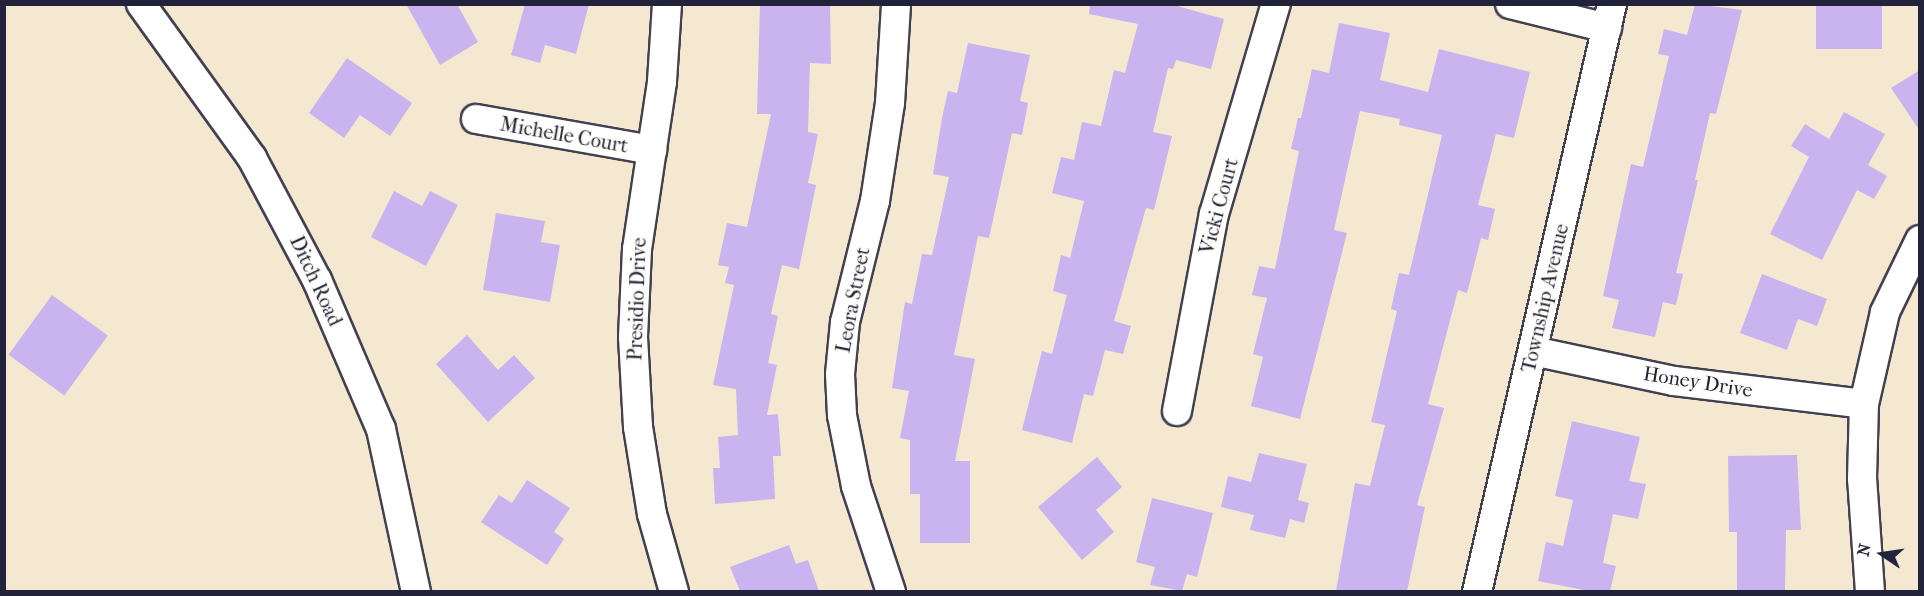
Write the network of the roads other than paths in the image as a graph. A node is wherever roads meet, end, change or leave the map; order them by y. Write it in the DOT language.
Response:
graph roads {
  1 [pos="141,4"];
  2 [pos="667,4"];
  3 [pos="896,4"];
  4 [pos="1276,4"];
  5 [pos="1509,4"];
  6 [pos="1610,16"];
  7 [pos="476,119"];
  8 [pos="652,150"];
  9 [pos="1920,240"];
  10 [pos="1533,351"];
  11 [pos="1864,404"];
  12 [pos="1177,411"];
  13 [pos="416,591"];
  14 [pos="674,591"];
  15 [pos="891,591"];
  16 [pos="1477,591"];
  17 [pos="1870,591"];
  1 -- 13 [label="street, Ditch Road"];
  2 -- 8 [label="street, Presidio Drive"];
  3 -- 15 [label="street, Leora Street"];
  4 -- 12 [label="street, Vicki Court"];
  5 -- 6 [label="street"];
  6 -- 10 [label="street, Township Avenue"];
  7 -- 8 [label="street, Michelle Court"];
  8 -- 14 [label="street, Presidio Drive"];
  9 -- 11 [label="street"];
  10 -- 11 [label="street, Honey Drive"];
  10 -- 16 [label="street, Township Avenue"];
  11 -- 17 [label="street"];
}
